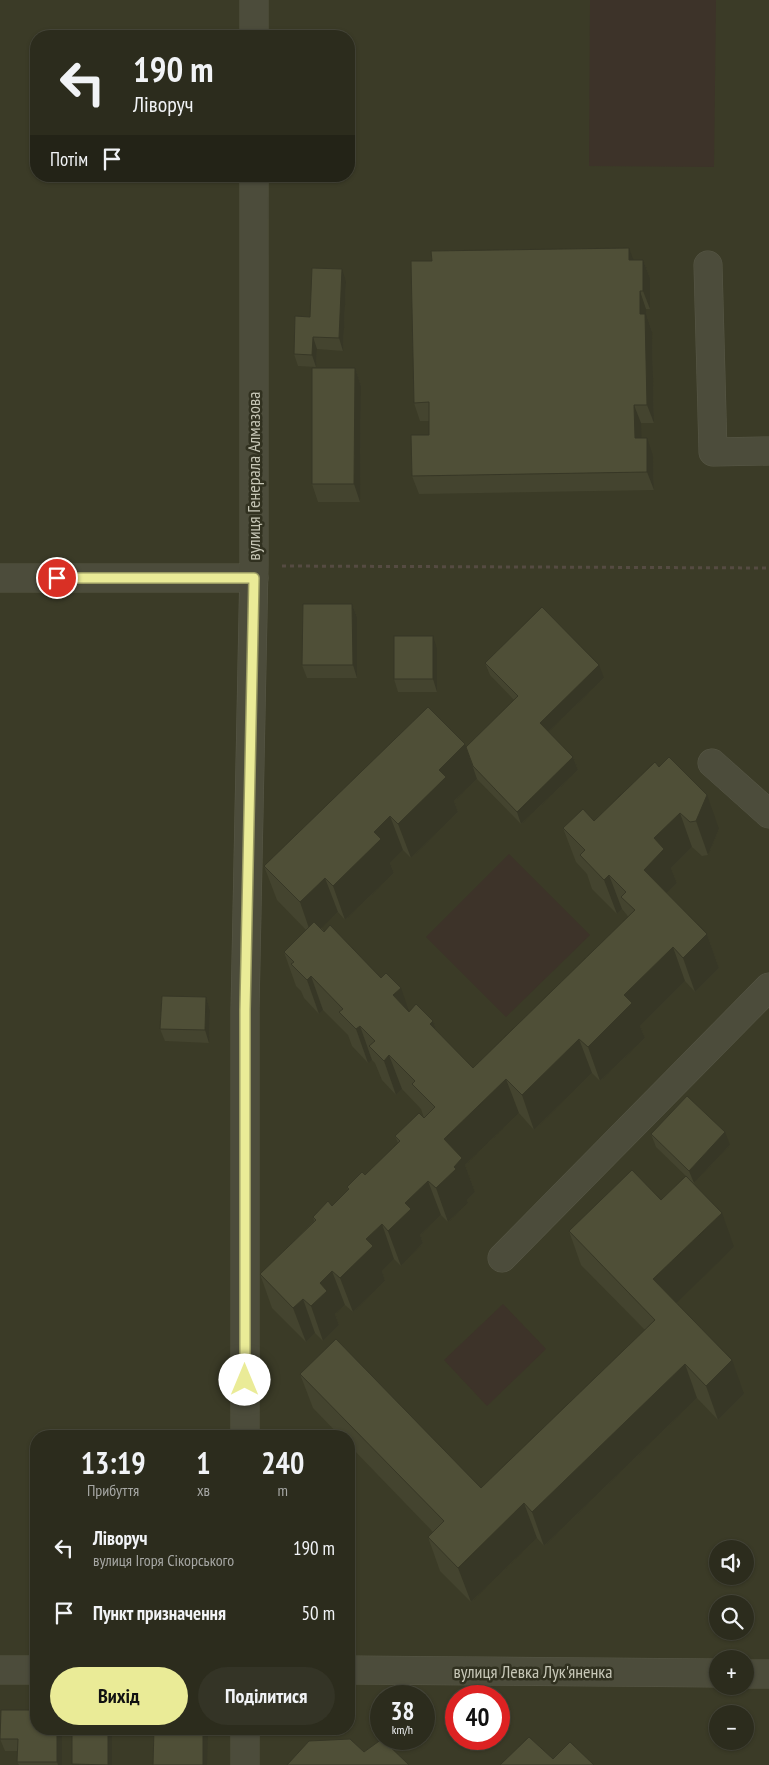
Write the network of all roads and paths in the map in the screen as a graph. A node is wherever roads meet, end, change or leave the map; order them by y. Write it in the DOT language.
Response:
graph roads {
  1 [pos="254,0"];
  2 [pos="254,30"];
  3 [pos="254,182"];
  4 [pos="708,265"];
  5 [pos="769,451"];
  6 [pos="769,568"];
  7 [pos="254,572"];
  8 [pos="0,578"];
  9 [pos="712,764"];
  10 [pos="769,814"];
  11 [pos="769,987"];
  12 [pos="502,1258"];
  13 [pos="245,1430"];
  14 [pos="0,1670"];
  15 [pos="30,1670"];
  16 [pos="355,1670"];
  17 [pos="709,1673"];
  18 [pos="754,1674"];
  19 [pos="769,1674"];
  20 [pos="245,1735"];
  21 [pos="245,1765"];
  1 -- 2 [label="street"];
  3 -- 7 [label="street, вулиця Генерала Алмазова"];
  4 -- 5 [label="street"];
  6 -- 7 [label="path"];
  7 -- 8 [label="street"];
  7 -- 13 [label="street, вулиця Генерала Алмазова"];
  9 -- 10 [label="street"];
  11 -- 12 [label="street"];
  14 -- 15 [label="street"];
  16 -- 17 [label="street, вулиця Левка Лук'яненка"];
  18 -- 19 [label="street"];
  20 -- 21 [label="street"];
}
